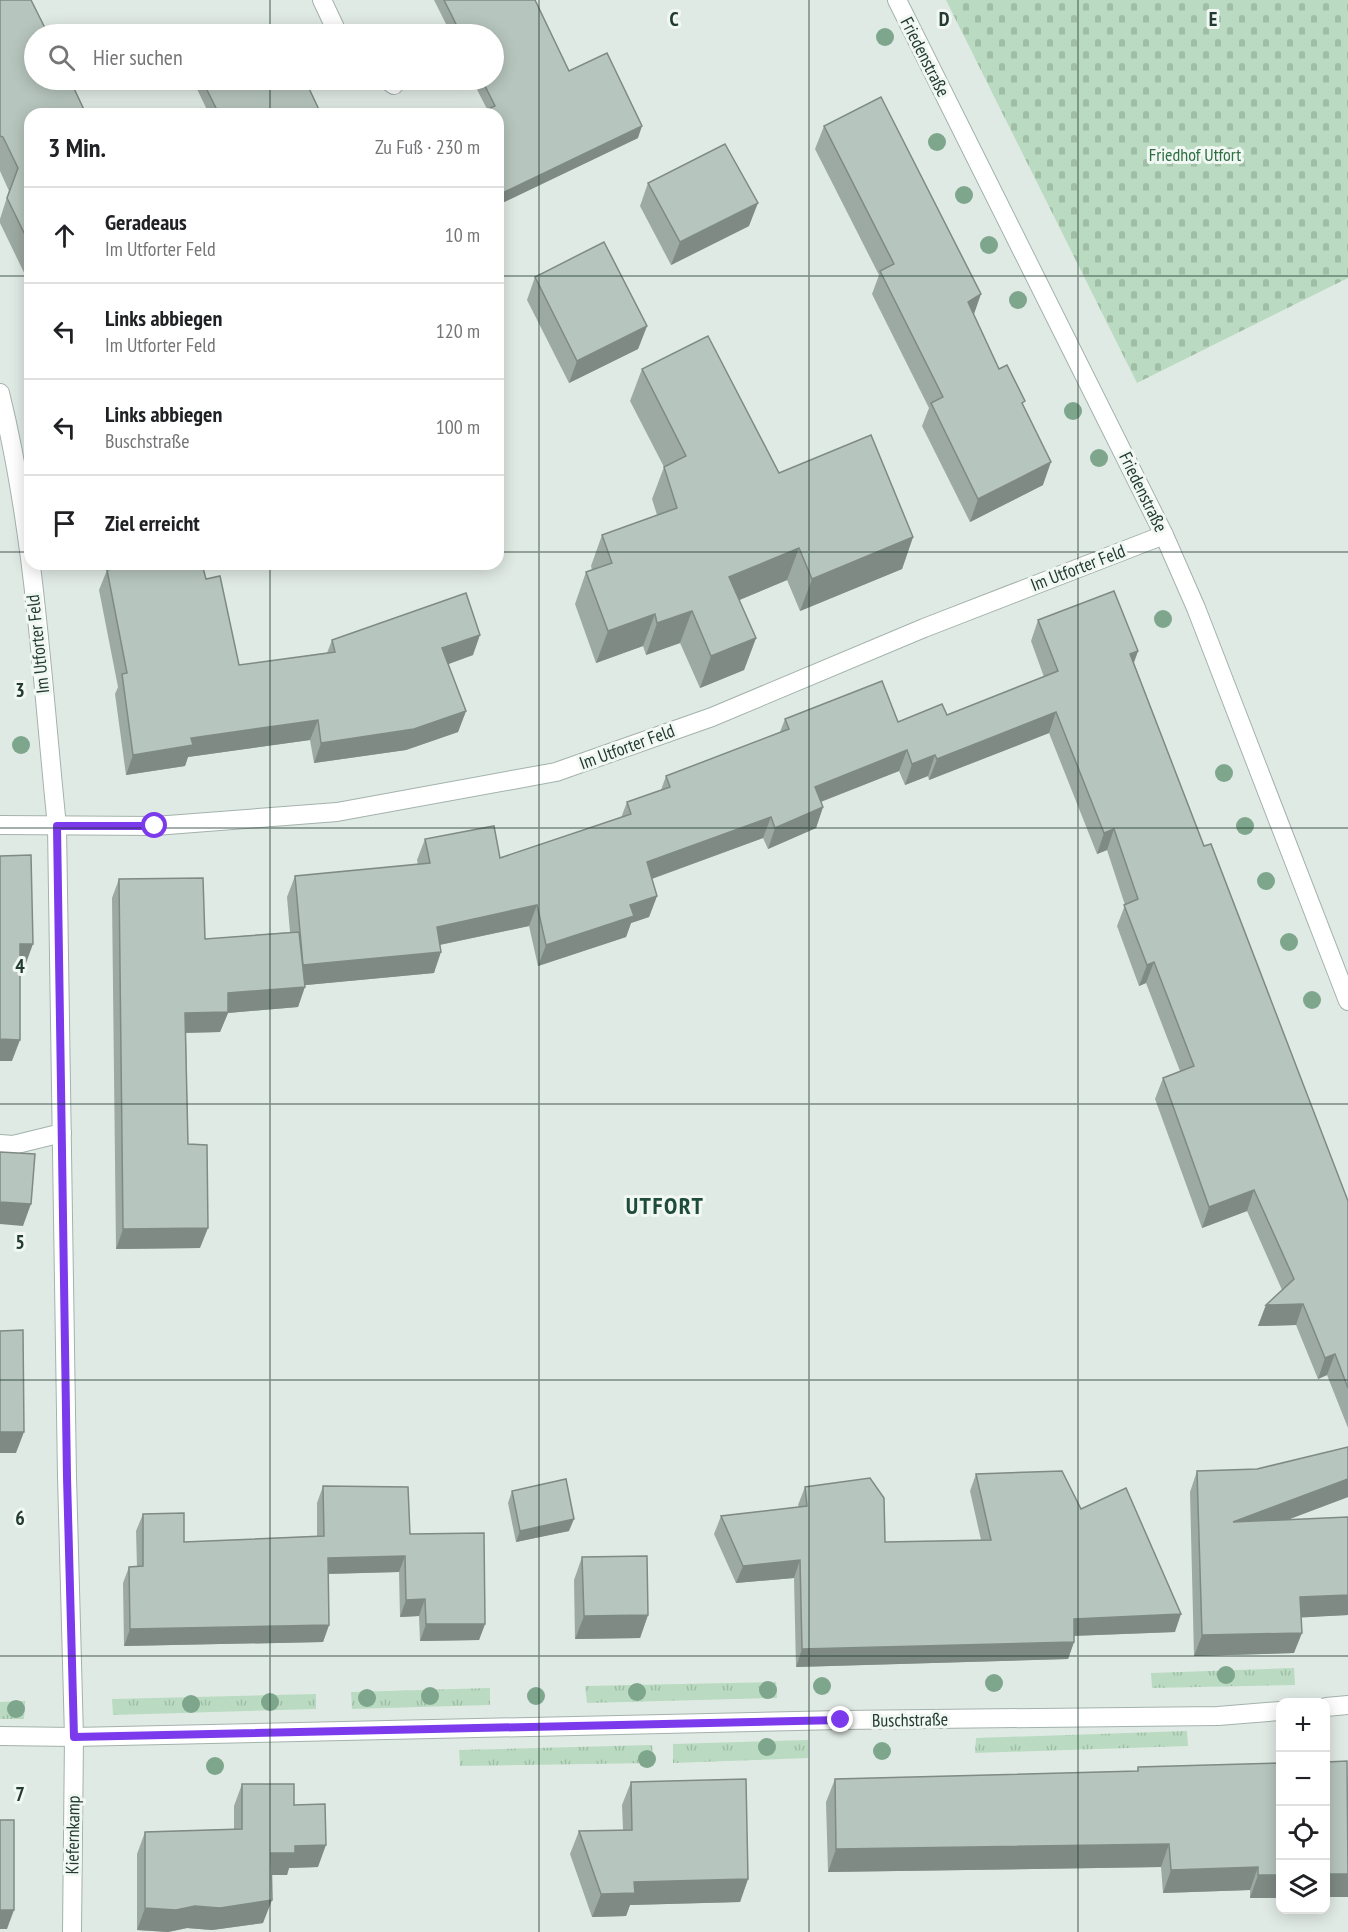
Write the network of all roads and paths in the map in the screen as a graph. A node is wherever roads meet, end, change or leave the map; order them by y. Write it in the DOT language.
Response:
graph roads {
  1 [pos="322,0"];
  2 [pos="897,0"];
  3 [pos="333,24"];
  4 [pos="0,393"];
  5 [pos="24,527"];
  6 [pos="1164,535"];
  7 [pos="30,570"];
  8 [pos="0,825"];
  9 [pos="57,826"];
  10 [pos="1348,1001"];
  11 [pos="62,1133"];
  12 [pos="0,1144"];
  13 [pos="1348,1705"];
  14 [pos="1330,1707"];
  15 [pos="1276,1711"];
  16 [pos="0,1736"];
  17 [pos="74,1737"];
  18 [pos="72,1932"];
  1 -- 3 [label="street"];
  2 -- 6 [label="street, Friedenstraße"];
  4 -- 5 [label="street, Im Utforter Feld"];
  6 -- 9 [label="street, Im Utforter Feld"];
  6 -- 10 [label="street, Friedenstraße"];
  7 -- 9 [label="street, Im Utforter Feld"];
  8 -- 9 [label="street"];
  9 -- 11 [label="street, Im Utforter Feld"];
  11 -- 12 [label="street"];
  11 -- 17 [label="street, Im Utforter Feld"];
  13 -- 14 [label="street"];
  15 -- 17 [label="street, Buschstraße"];
  16 -- 17 [label="street, Buschstraße"];
  17 -- 18 [label="street, Kiefernkamp"];
}
